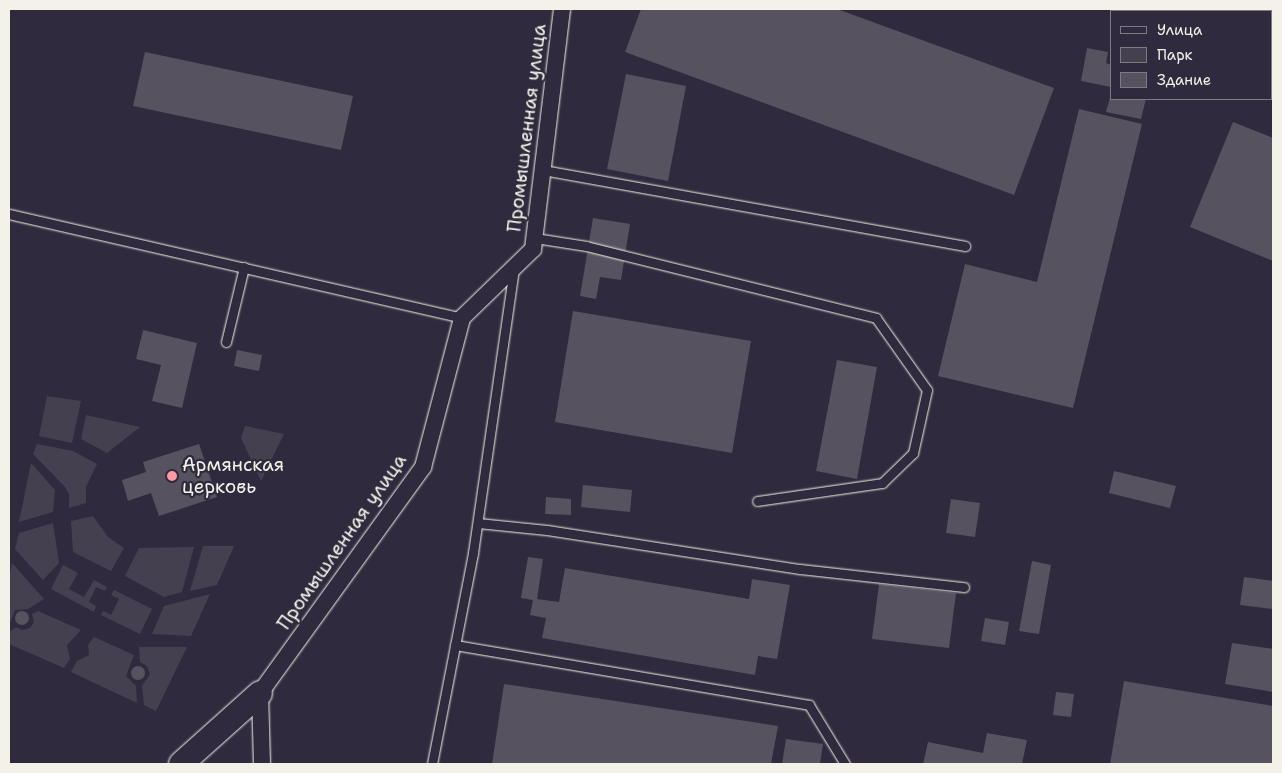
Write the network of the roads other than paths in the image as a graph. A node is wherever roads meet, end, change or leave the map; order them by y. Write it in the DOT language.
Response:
graph roads {
  1 [pos="562,9"];
  2 [pos="543,170"];
  3 [pos="9,214"];
  4 [pos="534,238"];
  5 [pos="965,246"];
  6 [pos="244,267"];
  7 [pos="514,267"];
  8 [pos="462,318"];
  9 [pos="226,342"];
  10 [pos="757,501"];
  11 [pos="478,524"];
  12 [pos="964,587"];
  13 [pos="456,644"];
  14 [pos="260,693"];
  15 [pos="180,764"];
  16 [pos="262,764"];
  17 [pos="432,764"];
  18 [pos="845,764"];
  1 -- 2 [label="street, Промышленная улица"];
  2 -- 4 [label="street, Промышленная улица"];
  2 -- 5 [label="lane"];
  3 -- 6 [label="lane"];
  4 -- 7 [label="street, Промышленная улица"];
  4 -- 10 [label="lane"];
  6 -- 8 [label="lane"];
  6 -- 9 [label="lane"];
  7 -- 8 [label="street, Промышленная улица"];
  7 -- 11 [label="lane"];
  8 -- 14 [label="street, Промышленная улица"];
  11 -- 12 [label="lane"];
  11 -- 13 [label="lane"];
  13 -- 17 [label="lane"];
  13 -- 18 [label="lane"];
  14 -- 15 [label="street"];
  14 -- 16 [label="street"];
}
